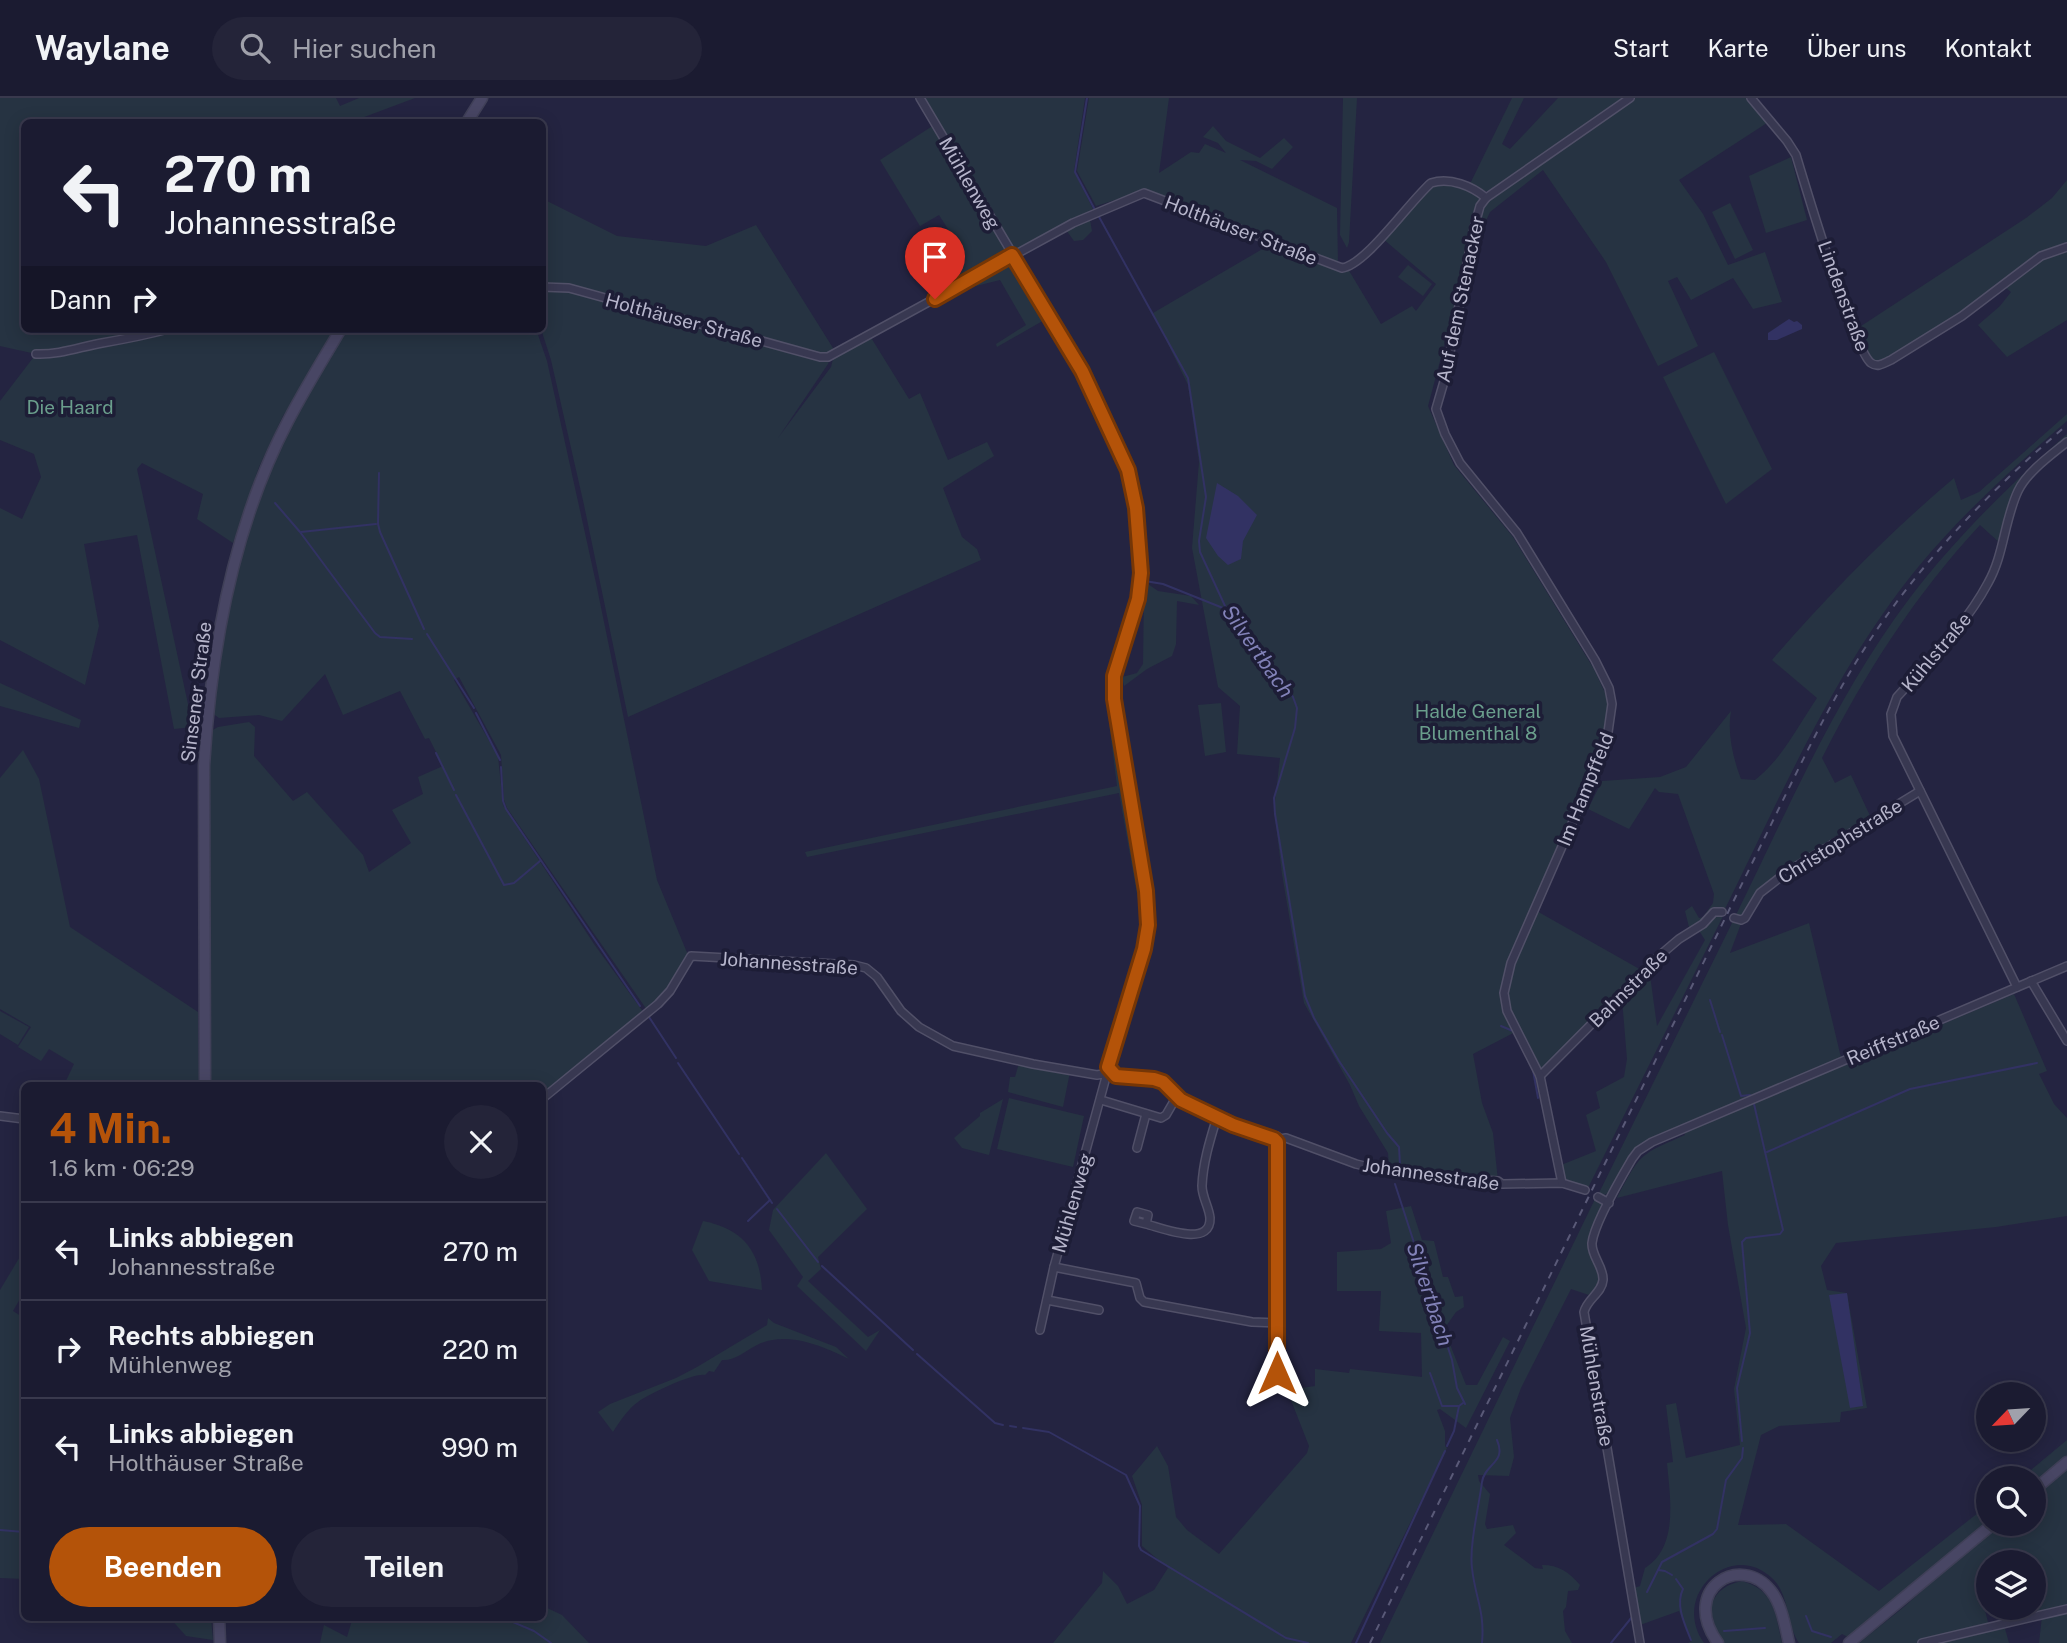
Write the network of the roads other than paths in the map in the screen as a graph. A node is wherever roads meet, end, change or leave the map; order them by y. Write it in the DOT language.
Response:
graph roads {
  1 [pos="482,98"];
  2 [pos="920,98"];
  3 [pos="1630,98"];
  4 [pos="1751,98"];
  5 [pos="469,119"];
  6 [pos="1486,198"];
  7 [pos="2067,247"];
  8 [pos="1012,255"];
  9 [pos="546,287"];
  10 [pos="152,333"];
  11 [pos="339,333"];
  12 [pos="36,354"];
  13 [pos="1436,409"];
  14 [pos="2067,442"];
  15 [pos="1920,792"];
  16 [pos="1723,912"];
  17 [pos="1734,918"];
  18 [pos="2067,966"];
  19 [pos="2031,981"];
  20 [pos="2017,987"];
  21 [pos="2067,1041"];
  22 [pos="1107,1073"];
  23 [pos="1540,1076"];
  24 [pos="205,1082"];
  25 [pos="546,1096"];
  26 [pos="1177,1096"];
  27 [pos="1101,1100"];
  28 [pos="1719,1113"];
  29 [pos="1146,1114"];
  30 [pos="0,1116"];
  31 [pos="1217,1117"];
  32 [pos="21,1119"];
  33 [pos="1277,1140"];
  34 [pos="1137,1148"];
  35 [pos="1562,1183"];
  36 [pos="1585,1190"];
  37 [pos="1598,1197"];
  38 [pos="1609,1203"];
  39 [pos="1146,1224"];
  40 [pos="1054,1267"];
  41 [pos="1047,1300"];
  42 [pos="1099,1310"];
  43 [pos="1277,1323"];
  44 [pos="1040,1330"];
  45 [pos="1277,1373"];
  46 [pos="2067,1462"];
  47 [pos="2046,1480"];
  48 [pos="1979,1536"];
  49 [pos="1780,1608"];
  50 [pos="2067,1609"];
  51 [pos="219,1621"];
  52 [pos="1852,1642"];
  53 [pos="220,1643"];
  54 [pos="1640,1643"];
  55 [pos="1710,1643"];
  56 [pos="1718,1643"];
  57 [pos="1789,1643"];
  58 [pos="1922,1643"];
  1 -- 5 [label="main road"];
  2 -- 8 [label="street, Mühlenweg"];
  3 -- 6 [label="street, Auf dem Stenacker"];
  4 -- 7 [label="street, Lindenstraße"];
  6 -- 8 [label="street, Holthäuser Straße"];
  6 -- 13 [label="street, Auf dem Stenacker"];
  8 -- 9 [label="street, Holthäuser Straße"];
  8 -- 22 [label="street, Mühlenweg"];
  10 -- 12 [label="street"];
  11 -- 24 [label="main road, Sinsener Straße"];
  13 -- 23 [label="street, Im Hampffeld"];
  14 -- 15 [label="street, Kühlstraße"];
  15 -- 17 [label="street, Christophstraße"];
  15 -- 20 [label="street, Kühlstraße"];
  16 -- 23 [label="street, Bahnstraße"];
  18 -- 19 [label="street, Reiffstraße"];
  19 -- 20 [label="street, Reiffstraße"];
  19 -- 21 [label="street"];
  20 -- 28 [label="street, Reiffstraße"];
  22 -- 25 [label="street, Johannesstraße"];
  22 -- 26 [label="street, Johannesstraße"];
  22 -- 27 [label="street, Mühlenweg"];
  23 -- 35 [label="street, Im Hampffeld"];
  26 -- 29 [label="street"];
  26 -- 31 [label="street, Johannesstraße"];
  27 -- 29 [label="street"];
  27 -- 40 [label="street, Mühlenweg"];
  28 -- 38 [label="street, Mühlenstraße"];
  29 -- 34 [label="street"];
  30 -- 32 [label="street"];
  31 -- 33 [label="street, Johannesstraße"];
  31 -- 39 [label="street"];
  33 -- 35 [label="street, Johannesstraße"];
  33 -- 43 [label="street"];
  35 -- 36 [label="street, Johannesstraße"];
  37 -- 38 [label="street"];
  38 -- 54 [label="street, Mühlenstraße"];
  40 -- 41 [label="street, Mühlenweg"];
  40 -- 43 [label="street"];
  41 -- 42 [label="street"];
  41 -- 44 [label="street, Mühlenweg"];
  43 -- 45 [label="street"];
  46 -- 47 [label="main road"];
  48 -- 52 [label="main road"];
  49 -- 55 [label="main road"];
  49 -- 56 [label="main road"];
  49 -- 57 [label="main road"];
  50 -- 58 [label="street"];
  51 -- 53 [label="main road"];
}
